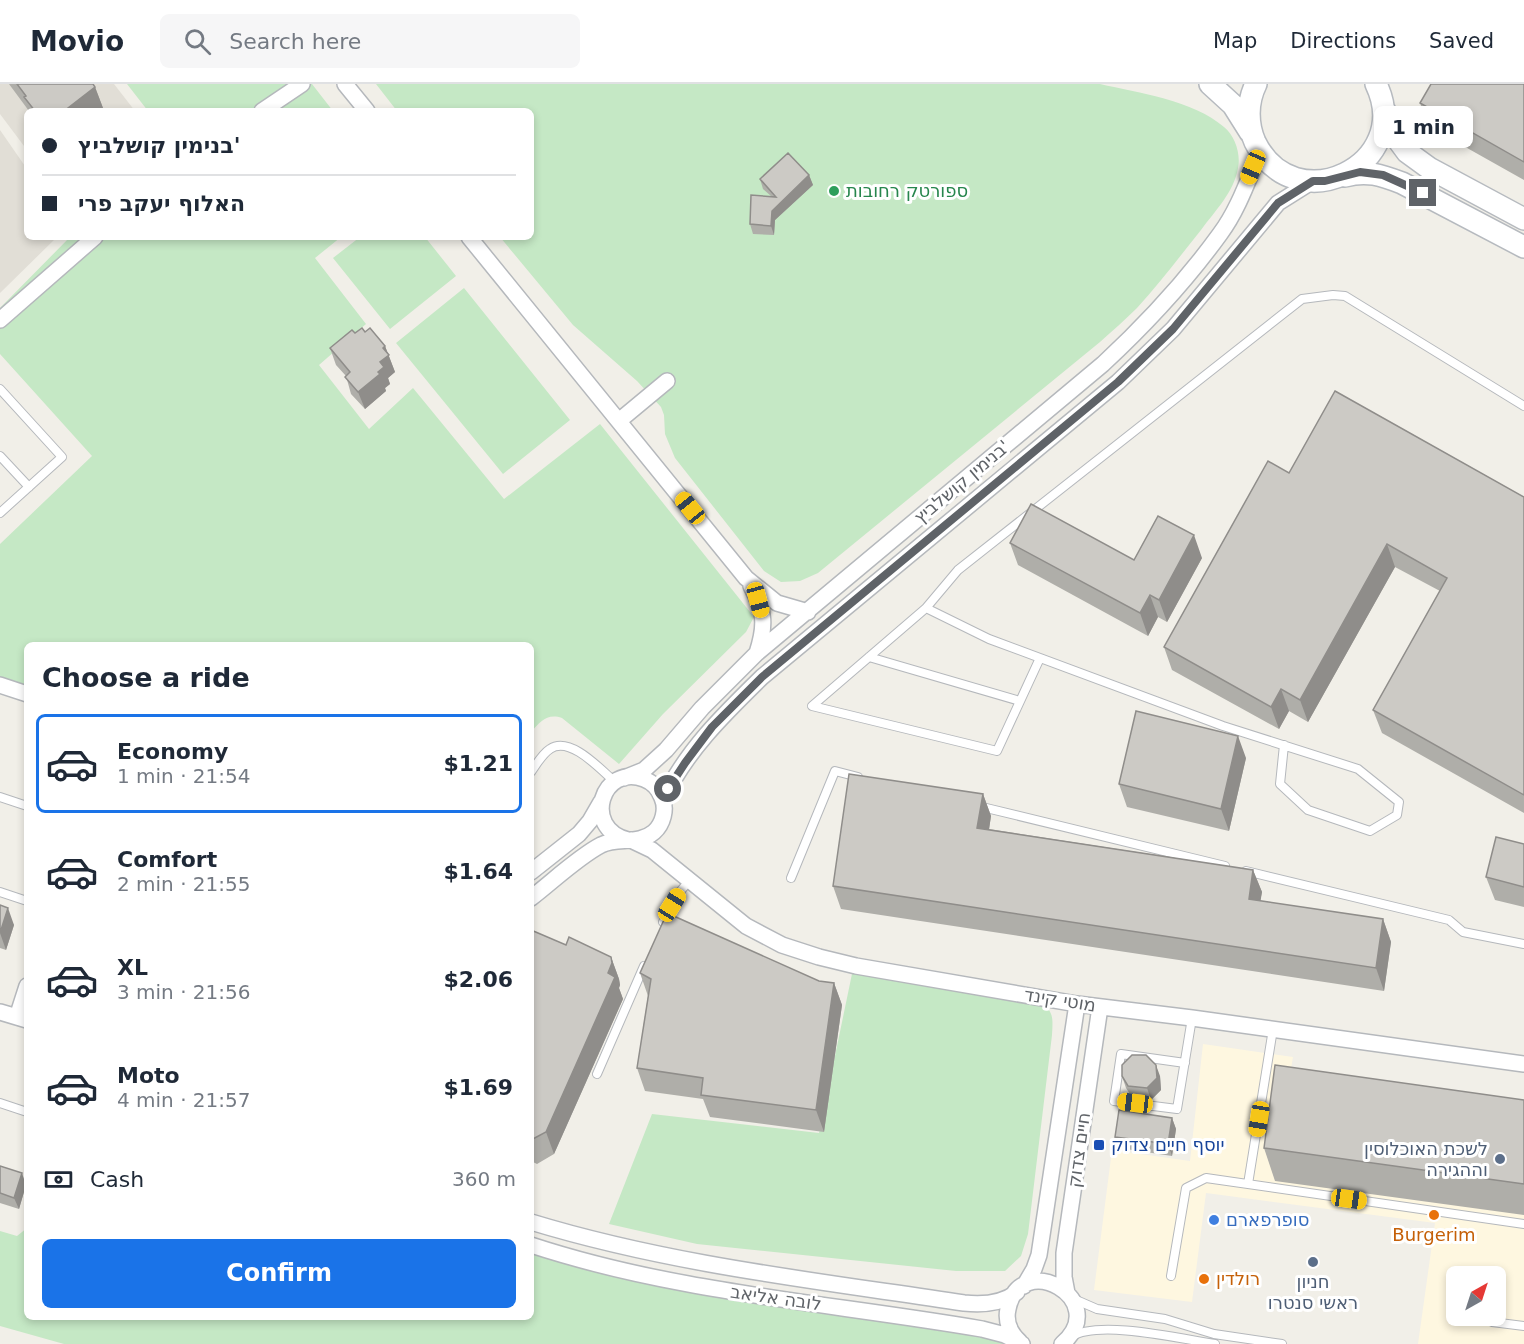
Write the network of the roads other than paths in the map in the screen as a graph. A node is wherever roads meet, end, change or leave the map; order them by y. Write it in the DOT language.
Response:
graph roads {
  1 [pos="302,84"];
  2 [pos="345,84"];
  3 [pos="1210,84"];
  4 [pos="1256,84"];
  5 [pos="1376,84"];
  6 [pos="1382,105"];
  7 [pos="266,108"];
  8 [pos="365,108"];
  9 [pos="1256,143"];
  10 [pos="1337,178"];
  11 [pos="1313,181"];
  12 [pos="1524,219"];
  13 [pos="92,240"];
  14 [pos="471,240"];
  15 [pos="1524,246"];
  16 [pos="0,320"];
  17 [pos="667,381"];
  18 [pos="0,389"];
  19 [pos="1524,406"];
  20 [pos="620,420"];
  21 [pos="0,456"];
  22 [pos="29,487"];
  23 [pos="0,513"];
  24 [pos="746,578"];
  25 [pos="926,608"];
  26 [pos="808,612"];
  27 [pos="757,653"];
  28 [pos="869,657"];
  29 [pos="1040,658"];
  30 [pos="0,685"];
  31 [pos="24,693"];
  32 [pos="1020,700"];
  33 [pos="1284,745"];
  34 [pos="534,768"];
  35 [pos="620,780"];
  36 [pos="869,780"];
  37 [pos="0,797"];
  38 [pos="663,800"];
  39 [pos="601,802"];
  40 [pos="24,805"];
  41 [pos="974,805"];
  42 [pos="629,840"];
  43 [pos="1228,867"];
  44 [pos="534,870"];
  45 [pos="1240,870"];
  46 [pos="792,878"];
  47 [pos="689,881"];
  48 [pos="0,892"];
  49 [pos="534,896"];
  50 [pos="24,900"];
  51 [pos="659,932"];
  52 [pos="1524,944"];
  53 [pos="650,954"];
  54 [pos="1077,1004"];
  55 [pos="1100,1007"];
  56 [pos="0,1012"];
  57 [pos="22,1018"];
  58 [pos="1192,1018"];
  59 [pos="1273,1029"];
  60 [pos="1185,1063"];
  61 [pos="1524,1064"];
  62 [pos="597,1074"];
  63 [pos="0,1103"];
  64 [pos="24,1111"];
  65 [pos="1248,1184"];
  66 [pos="534,1223"];
  67 [pos="1524,1224"];
  68 [pos="534,1246"];
  69 [pos="1171,1276"];
  70 [pos="1020,1289"];
  71 [pos="1069,1295"];
  72 [pos="1506,1324"];
  73 [pos="1524,1326"];
  74 [pos="1063,1343"];
  75 [pos="1022,1344"];
  76 [pos="1215,1344"];
  77 [pos="1282,1344"];
  1 -- 7 [label="street"];
  2 -- 8 [label="street"];
  3 -- 9 [label="street"];
  4 -- 9 [label="street"];
  5 -- 6 [label="street"];
  6 -- 10 [label="street"];
  6 -- 12 [label="street"];
  9 -- 11 [label="street"];
  9 -- 26 [label="street, בנימין קושלביץ'"];
  10 -- 11 [label="street"];
  10 -- 15 [label="street"];
  11 -- 38 [label="street, בנימין קושלביץ'"];
  13 -- 16 [label="street"];
  14 -- 20 [label="street"];
  17 -- 20 [label="street"];
  18 -- 22 [label="lane"];
  19 -- 25 [label="lane"];
  20 -- 24 [label="street"];
  21 -- 22 [label="lane"];
  22 -- 23 [label="lane"];
  24 -- 26 [label="street"];
  24 -- 27 [label="street"];
  25 -- 28 [label="lane"];
  25 -- 29 [label="lane"];
  26 -- 27 [label="street, בנימין קושלביץ'"];
  27 -- 35 [label="street, בנימין קושלביץ'"];
  28 -- 32 [label="lane"];
  28 -- 32 [label="lane"];
  29 -- 32 [label="lane"];
  29 -- 33 [label="lane"];
  30 -- 31 [label="street"];
  33 -- 33 [label="lane"];
  34 -- 35 [label="lane"];
  35 -- 38 [label="street"];
  35 -- 39 [label="street"];
  36 -- 46 [label="lane"];
  37 -- 40 [label="lane"];
  38 -- 42 [label="street"];
  39 -- 42 [label="street"];
  39 -- 44 [label="street"];
  41 -- 43 [label="lane"];
  42 -- 47 [label="street, מוטי קינד"];
  42 -- 49 [label="street"];
  45 -- 52 [label="lane"];
  47 -- 51 [label="lane"];
  47 -- 54 [label="street, מוטי קינד"];
  48 -- 50 [label="lane"];
  53 -- 62 [label="lane"];
  54 -- 55 [label="street, מוטי קינד"];
  54 -- 70 [label="street, חיים צדוק"];
  55 -- 58 [label="street, מוטי קינד"];
  55 -- 71 [label="street, חיים צדוק"];
  56 -- 57 [label="street"];
  58 -- 59 [label="street, מוטי קינד"];
  58 -- 60 [label="lane"];
  59 -- 61 [label="street, מוטי קינד"];
  59 -- 65 [label="lane"];
  60 -- 60 [label="lane"];
  63 -- 64 [label="lane"];
  65 -- 67 [label="lane"];
  65 -- 69 [label="lane"];
  66 -- 70 [label="street, לובה אליאב"];
  68 -- 75 [label="street, לובה אליאב"];
  70 -- 71 [label="street, לובה אליאב"];
  70 -- 75 [label="street, חיים צדוק"];
  71 -- 74 [label="street, חיים צדוק"];
  71 -- 77 [label="lane"];
  72 -- 73 [label="lane"];
  74 -- 76 [label="lane"];
}
